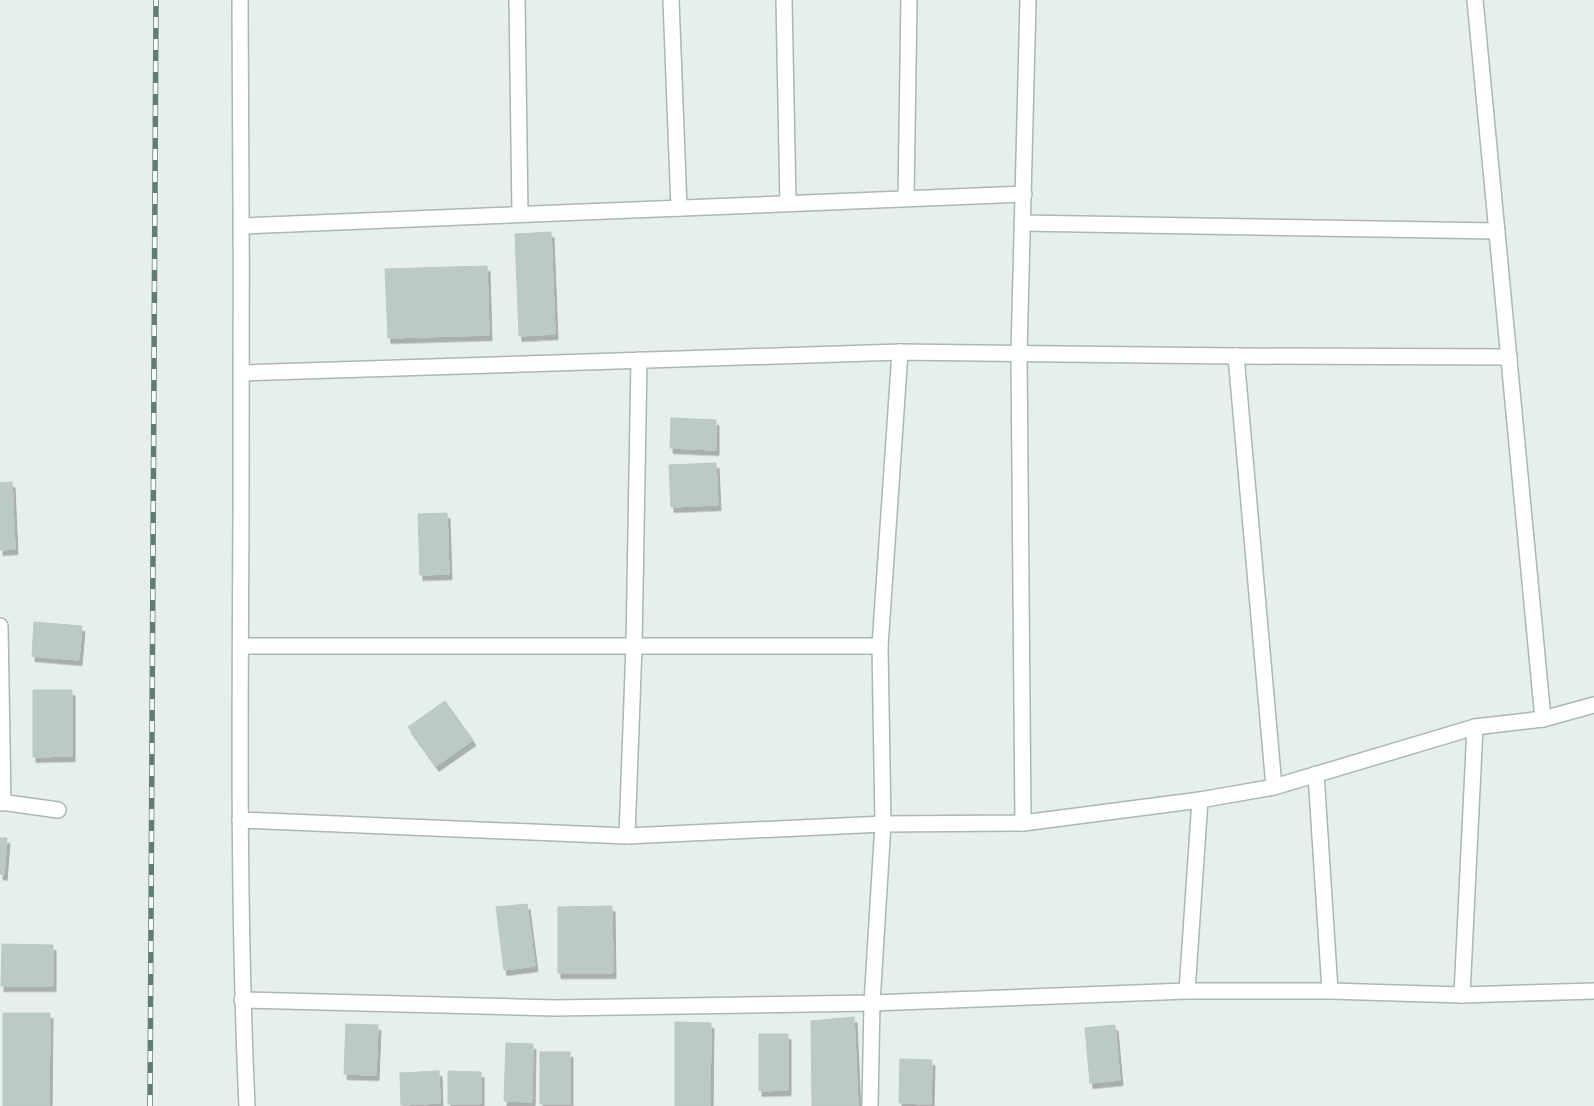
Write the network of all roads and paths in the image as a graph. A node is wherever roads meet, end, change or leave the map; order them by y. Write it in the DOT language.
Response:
graph roads {
  1 [pos="240,0"];
  2 [pos="517,0"];
  3 [pos="671,0"];
  4 [pos="784,0"];
  5 [pos="909,0"];
  6 [pos="1028,0"];
  7 [pos="1475,0"];
  8 [pos="1024,194"];
  9 [pos="906,198"];
  10 [pos="788,203"];
  11 [pos="679,208"];
  12 [pos="520,214"];
  13 [pos="1022,223"];
  14 [pos="242,226"];
  15 [pos="1497,231"];
  16 [pos="900,352"];
  17 [pos="1019,354"];
  18 [pos="1236,356"];
  19 [pos="1509,357"];
  20 [pos="639,360"];
  21 [pos="242,373"];
  22 [pos="0,626"];
  23 [pos="241,646"];
  24 [pos="634,646"];
  25 [pos="880,646"];
  26 [pos="1594,705"];
  27 [pos="1543,719"];
  28 [pos="1475,727"];
  29 [pos="1316,774"];
  30 [pos="1274,787"];
  31 [pos="1200,800"];
  32 [pos="1,803"];
  33 [pos="58,810"];
  34 [pos="240,820"];
  35 [pos="1023,822"];
  36 [pos="883,824"];
  37 [pos="626,836"];
  38 [pos="1188,991"];
  39 [pos="1594,991"];
  40 [pos="1330,992"];
  41 [pos="1462,994"];
  42 [pos="242,1000"];
  43 [pos="872,1003"];
  44 [pos="247,1106"];
  45 [pos="870,1106"];
  1 -- 14 [label="street"];
  2 -- 12 [label="street"];
  3 -- 11 [label="street"];
  4 -- 10 [label="street"];
  5 -- 9 [label="street"];
  6 -- 8 [label="street"];
  7 -- 15 [label="street"];
  8 -- 9 [label="street"];
  8 -- 13 [label="street"];
  9 -- 10 [label="street"];
  10 -- 11 [label="street"];
  11 -- 12 [label="street"];
  12 -- 14 [label="street"];
  13 -- 15 [label="street"];
  13 -- 17 [label="street"];
  14 -- 21 [label="street"];
  15 -- 19 [label="street"];
  16 -- 17 [label="street"];
  16 -- 20 [label="street"];
  16 -- 25 [label="street"];
  17 -- 18 [label="street"];
  17 -- 35 [label="street"];
  18 -- 19 [label="street"];
  18 -- 30 [label="street"];
  19 -- 27 [label="street"];
  20 -- 21 [label="street"];
  20 -- 24 [label="street"];
  21 -- 23 [label="street"];
  22 -- 32 [label="street"];
  23 -- 24 [label="street"];
  23 -- 34 [label="street"];
  24 -- 25 [label="street"];
  24 -- 37 [label="street"];
  25 -- 36 [label="street"];
  26 -- 27 [label="street"];
  27 -- 28 [label="street"];
  28 -- 29 [label="street"];
  28 -- 41 [label="street"];
  29 -- 30 [label="street"];
  29 -- 40 [label="street"];
  30 -- 31 [label="street"];
  31 -- 35 [label="street"];
  31 -- 38 [label="street"];
  32 -- 33 [label="street"];
  34 -- 37 [label="street"];
  34 -- 42 [label="street"];
  35 -- 36 [label="street"];
  36 -- 37 [label="street"];
  36 -- 43 [label="street"];
  38 -- 40 [label="street"];
  38 -- 43 [label="street"];
  39 -- 41 [label="street"];
  40 -- 41 [label="street"];
  42 -- 43 [label="street"];
  42 -- 44 [label="street"];
  43 -- 45 [label="street"];
}
